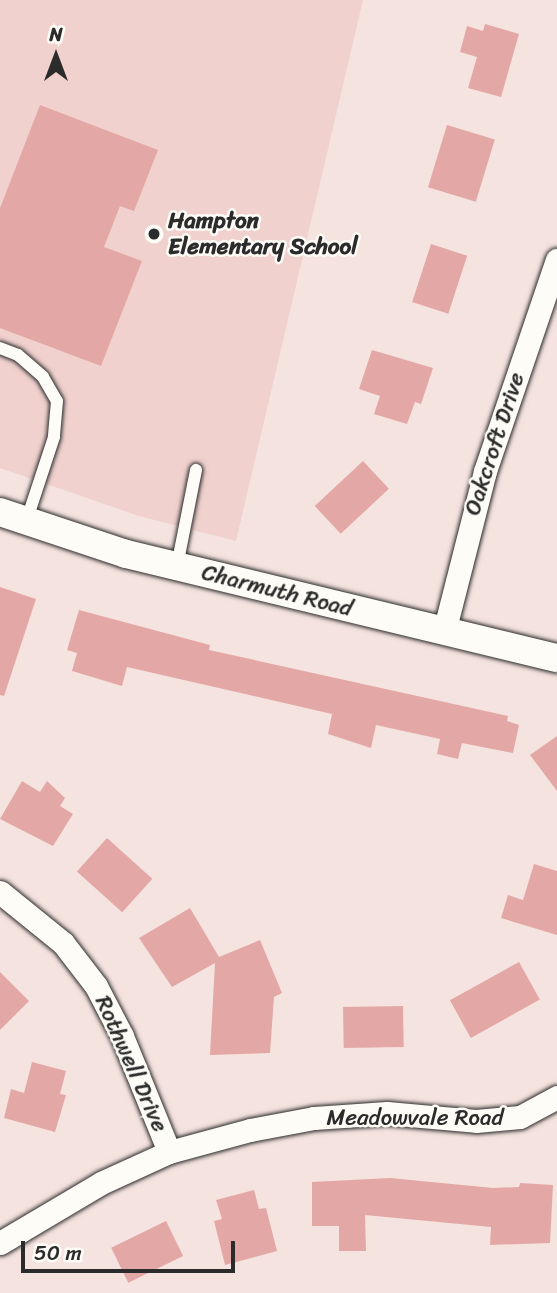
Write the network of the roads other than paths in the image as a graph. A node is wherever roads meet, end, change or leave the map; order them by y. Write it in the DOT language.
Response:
graph roads {
  1 [pos="557,260"];
  2 [pos="0,348"];
  3 [pos="196,470"];
  4 [pos="13,517"];
  5 [pos="177,566"];
  6 [pos="444,632"];
  7 [pos="557,658"];
  8 [pos="0,892"];
  9 [pos="557,1097"];
  10 [pos="169,1152"];
  11 [pos="0,1243"];
  1 -- 6 [label="street, Oakcroft Drive"];
  2 -- 4 [label="lane"];
  3 -- 5 [label="lane"];
  4 -- 5 [label="street, Charmuth Road"];
  5 -- 6 [label="street, Charmuth Road"];
  6 -- 7 [label="street, Charmuth Road"];
  8 -- 10 [label="street, Rothwell Drive"];
  9 -- 10 [label="street, Meadowvale Road"];
  10 -- 11 [label="street, Meadowvale Road"];
}
